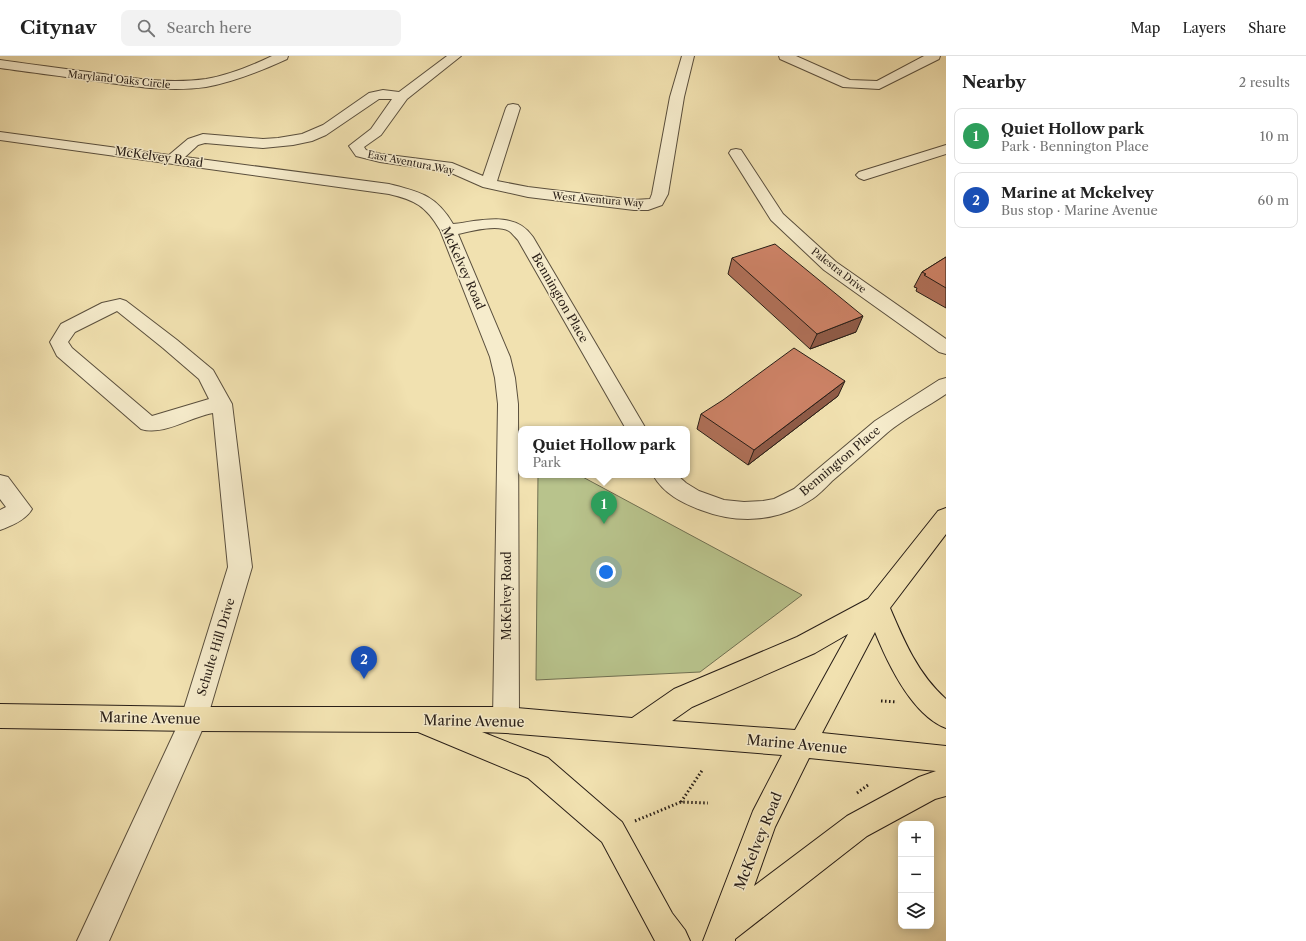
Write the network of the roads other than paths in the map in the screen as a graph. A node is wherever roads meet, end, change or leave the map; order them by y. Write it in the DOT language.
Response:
graph roads {
  1 [pos="282,56"];
  2 [pos="454,56"];
  3 [pos="688,56"];
  4 [pos="785,56"];
  5 [pos="931,57"];
  6 [pos="0,64"];
  7 [pos="402,96"];
  8 [pos="513,108"];
  9 [pos="0,136"];
  10 [pos="946,149"];
  11 [pos="736,153"];
  12 [pos="173,159"];
  13 [pos="864,175"];
  14 [pos="488,184"];
  15 [pos="448,230"];
  16 [pos="946,348"];
  17 [pos="946,385"];
  18 [pos="222,404"];
  19 [pos="634,426"];
  20 [pos="667,478"];
  21 [pos="0,483"];
  22 [pos="946,518"];
  23 [pos="0,521"];
  24 [pos="877,606"];
  25 [pos="0,716"];
  26 [pos="946,716"];
  27 [pos="194,719"];
  28 [pos="417,720"];
  29 [pos="506,720"];
  30 [pos="635,731"];
  31 [pos="802,744"];
  32 [pos="946,759"];
  33 [pos="946,782"];
  34 [pos="721,935"];
  35 [pos="93,941"];
  36 [pos="674,941"];
  1 -- 6 [label="street, Maryland Oaks Circle"];
  2 -- 7 [label="street, East Aventura Way"];
  3 -- 14 [label="street, West Aventura Way"];
  4 -- 5 [label="street"];
  7 -- 12 [label="street"];
  7 -- 14 [label="street, East Aventura Way"];
  8 -- 14 [label="street"];
  9 -- 12 [label="street, McKelvey Road"];
  10 -- 13 [label="street"];
  11 -- 16 [label="street, Palestra Drive"];
  12 -- 15 [label="street, McKelvey Road"];
  15 -- 19 [label="street, Bennington Place"];
  15 -- 29 [label="street, McKelvey Road"];
  17 -- 20 [label="street, Bennington Place"];
  18 -- 18 [label="street, Schulte Hill Drive"];
  18 -- 27 [label="street, Schulte Hill Drive"];
  21 -- 23 [label="street"];
  22 -- 24 [label="main road"];
  24 -- 26 [label="main road"];
  24 -- 30 [label="main road"];
  24 -- 31 [label="main road"];
  25 -- 27 [label="main road, Marine Avenue"];
  27 -- 28 [label="main road, Marine Avenue"];
  27 -- 35 [label="street, Schulte Hill Drive"];
  28 -- 29 [label="main road, Marine Avenue"];
  28 -- 36 [label="main road"];
  29 -- 30 [label="main road, Marine Avenue"];
  30 -- 31 [label="main road, Marine Avenue"];
  31 -- 32 [label="main road, Marine Avenue"];
  31 -- 34 [label="main road, McKelvey Road"];
  33 -- 34 [label="main road"];
}
